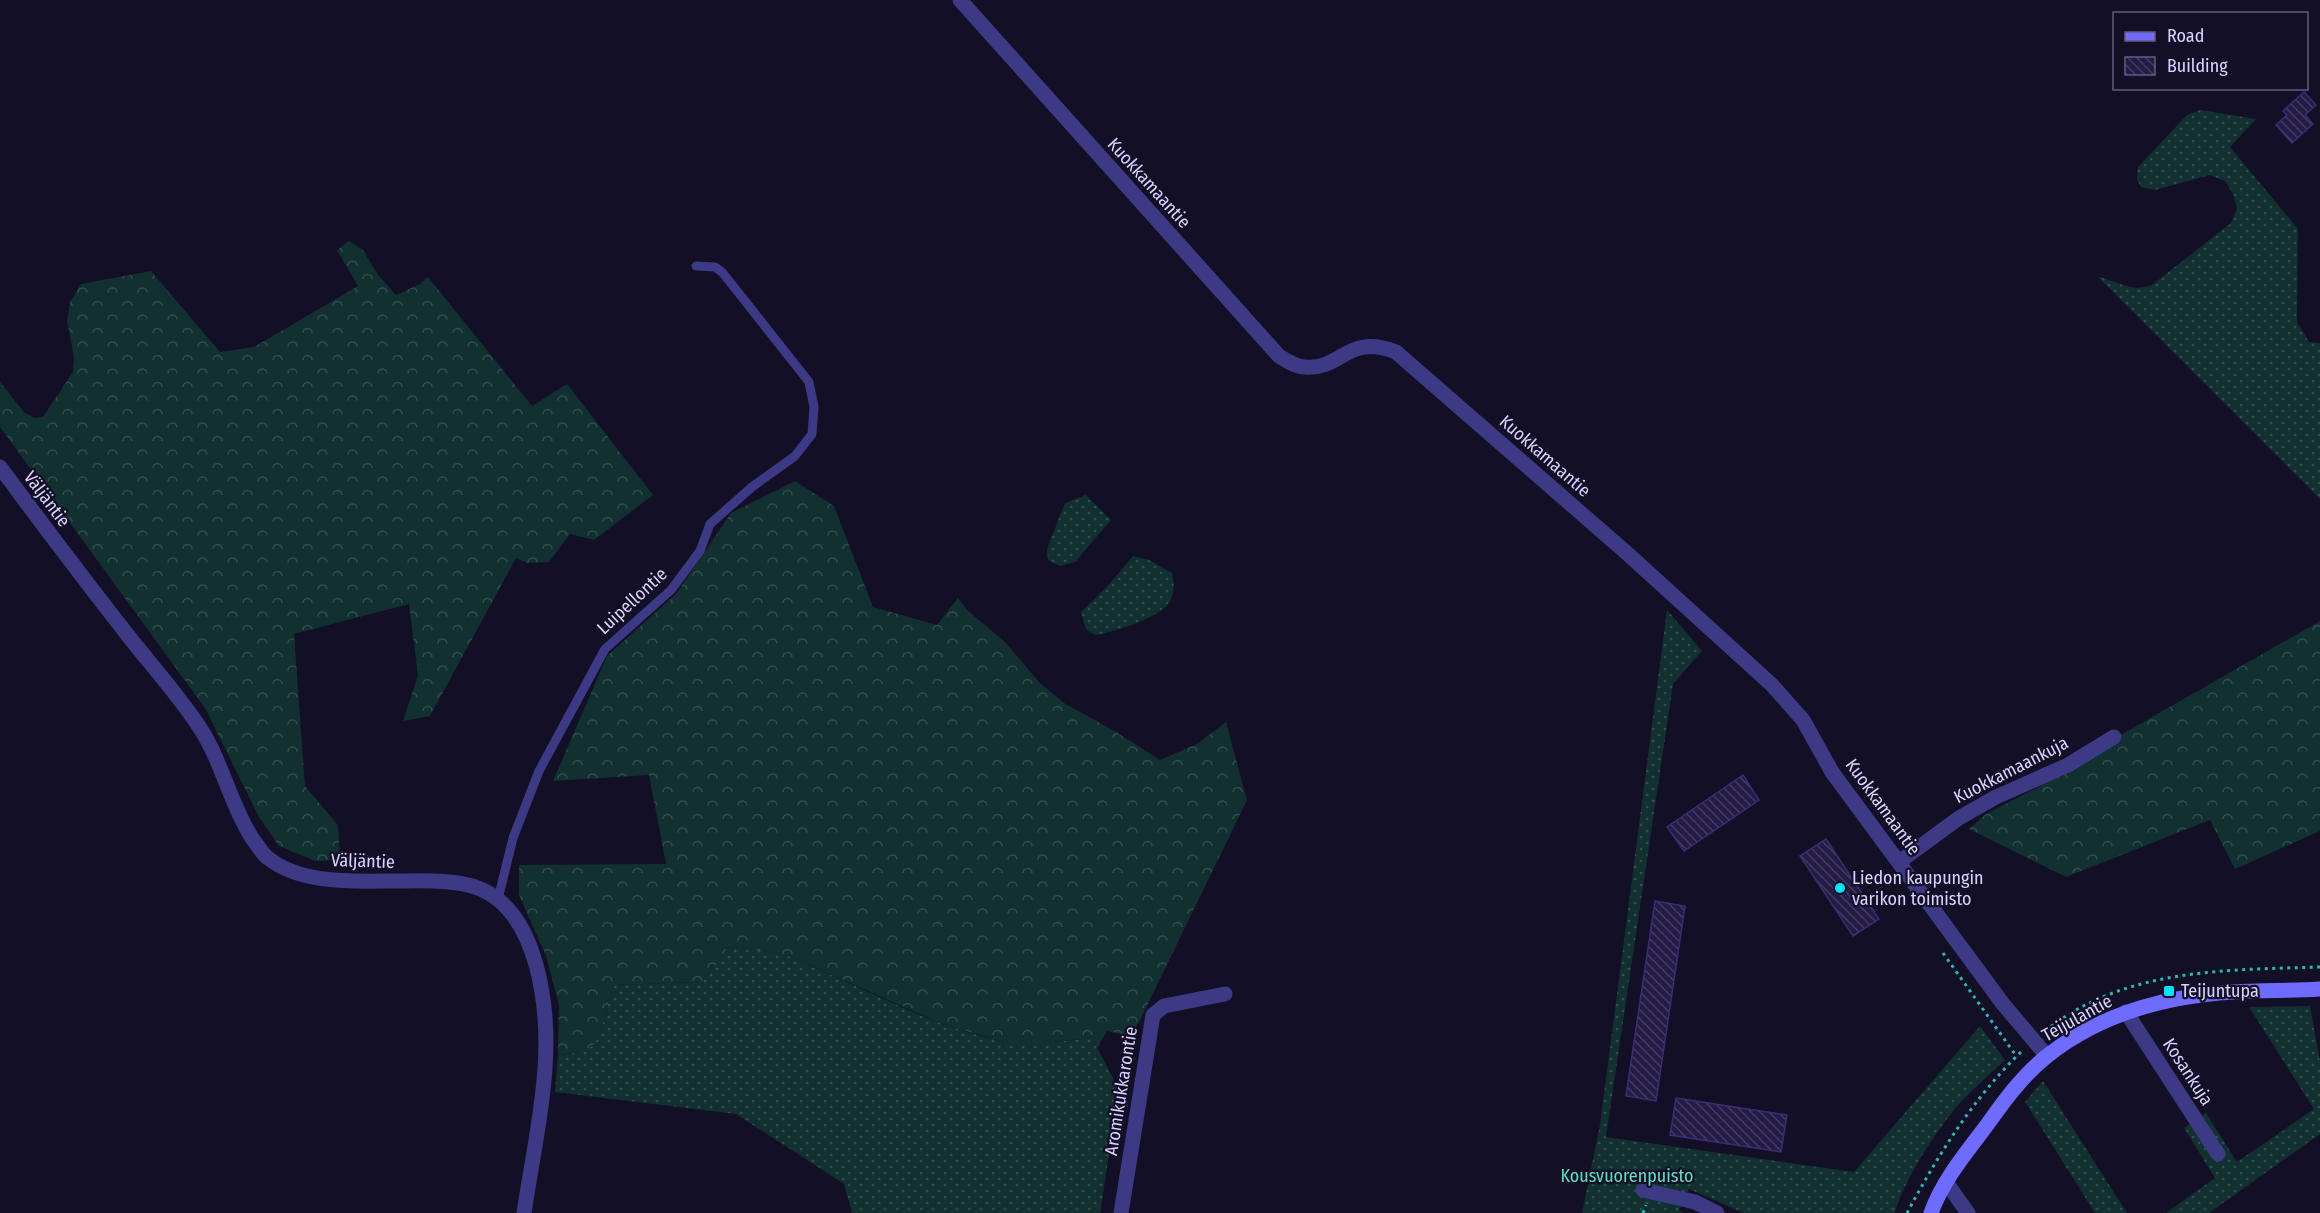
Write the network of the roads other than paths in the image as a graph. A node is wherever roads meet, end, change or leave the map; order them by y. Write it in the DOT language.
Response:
graph roads {
  1 [pos="960,0"];
  2 [pos="696,266"];
  3 [pos="0,467"];
  4 [pos="2114,737"];
  5 [pos="1899,861"];
  6 [pos="498,899"];
  7 [pos="2320,989"];
  8 [pos="1225,994"];
  9 [pos="2126,1012"];
  10 [pos="2047,1056"];
  11 [pos="2218,1154"];
  12 [pos="1946,1182"];
  13 [pos="1643,1190"];
  14 [pos="524,1213"];
  15 [pos="1121,1213"];
  16 [pos="1717,1213"];
  17 [pos="1931,1213"];
  18 [pos="1968,1213"];
  1 -- 5 [label="street, Kuokkamaantie"];
  2 -- 6 [label="lane, Luipellontie"];
  3 -- 6 [label="street, Väljäntie"];
  4 -- 5 [label="street, Kuokkamaankuja"];
  5 -- 10 [label="street, Kuokkamaantie"];
  6 -- 14 [label="street, Väljäntie"];
  7 -- 9 [label="street, Teijulantie"];
  8 -- 15 [label="street, Aromikukkarontie"];
  9 -- 10 [label="street, Teijulantie"];
  9 -- 11 [label="street, Kosankuja"];
  10 -- 12 [label="street, Teijulantie"];
  12 -- 17 [label="street, Teijulantie"];
  12 -- 18 [label="street"];
  13 -- 16 [label="street"];
}
